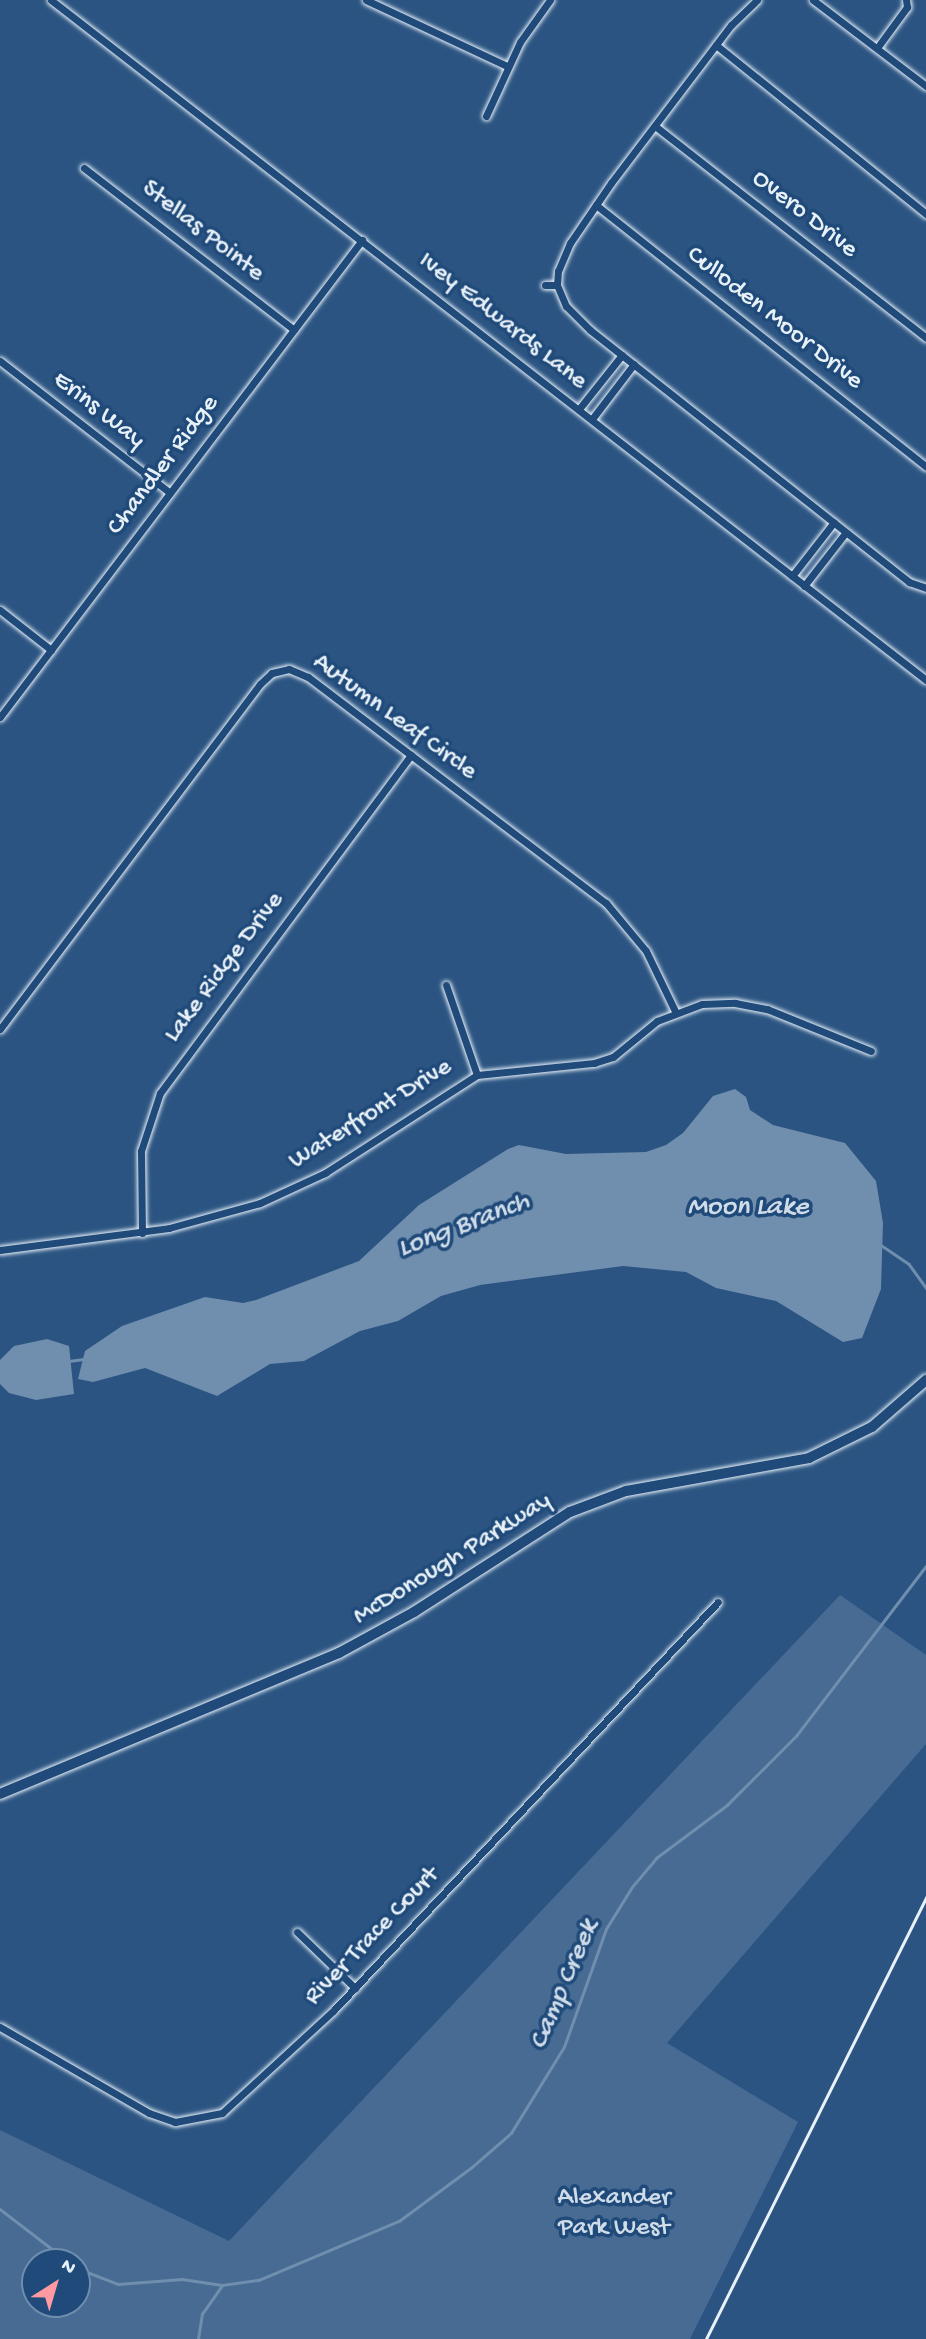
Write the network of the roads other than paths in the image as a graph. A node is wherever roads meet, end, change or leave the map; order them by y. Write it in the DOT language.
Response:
graph roads {
  1 [pos="51,0"];
  2 [pos="366,0"];
  3 [pos="550,0"];
  4 [pos="757,0"];
  5 [pos="813,0"];
  6 [pos="906,0"];
  7 [pos="716,45"];
  8 [pos="877,48"];
  9 [pos="507,66"];
  10 [pos="926,86"];
  11 [pos="486,116"];
  12 [pos="655,126"];
  13 [pos="84,168"];
  14 [pos="596,205"];
  15 [pos="926,214"];
  16 [pos="362,240"];
  17 [pos="545,285"];
  18 [pos="557,285"];
  19 [pos="294,330"];
  20 [pos="926,338"];
  21 [pos="622,355"];
  22 [pos="0,361"];
  23 [pos="634,364"];
  24 [pos="579,409"];
  25 [pos="592,419"];
  26 [pos="926,467"];
  27 [pos="170,493"];
  28 [pos="834,522"];
  29 [pos="846,531"];
  30 [pos="792,576"];
  31 [pos="804,586"];
  32 [pos="926,588"];
  33 [pos="0,610"];
  34 [pos="51,650"];
  35 [pos="926,680"];
  36 [pos="0,718"];
  37 [pos="411,755"];
  38 [pos="446,985"];
  39 [pos="676,1013"];
  40 [pos="0,1029"];
  41 [pos="871,1051"];
  42 [pos="477,1075"];
  43 [pos="142,1233"];
  44 [pos="0,1250"];
  45 [pos="926,1380"];
  46 [pos="718,1602"];
  47 [pos="0,1794"];
  48 [pos="297,1932"];
  49 [pos="355,1988"];
  50 [pos="0,2027"];
  1 -- 16 [label="street, Ivey Edwards Lane"];
  2 -- 9 [label="street"];
  3 -- 9 [label="street"];
  4 -- 7 [label="street"];
  5 -- 8 [label="street"];
  6 -- 8 [label="street"];
  7 -- 12 [label="street"];
  7 -- 15 [label="street"];
  8 -- 10 [label="street"];
  9 -- 11 [label="street"];
  12 -- 14 [label="street"];
  12 -- 20 [label="street, Overo Drive"];
  13 -- 19 [label="street, Stellas Pointe"];
  14 -- 18 [label="street"];
  14 -- 26 [label="street, Culloden Moor Drive"];
  16 -- 19 [label="street, Chandler Ridge"];
  16 -- 24 [label="street, Ivey Edwards Lane"];
  17 -- 18 [label="street"];
  18 -- 21 [label="street"];
  19 -- 27 [label="street, Chandler Ridge"];
  21 -- 23 [label="street"];
  21 -- 24 [label="street"];
  22 -- 27 [label="street, Erins Way"];
  23 -- 25 [label="street"];
  23 -- 28 [label="street"];
  24 -- 25 [label="street, Ivey Edwards Lane"];
  25 -- 30 [label="street, Ivey Edwards Lane"];
  27 -- 34 [label="street, Chandler Ridge"];
  28 -- 29 [label="street"];
  28 -- 30 [label="street"];
  29 -- 31 [label="street"];
  29 -- 32 [label="street"];
  30 -- 31 [label="street, Ivey Edwards Lane"];
  31 -- 35 [label="street, Ivey Edwards Lane"];
  33 -- 34 [label="street"];
  34 -- 36 [label="street, Chandler Ridge"];
  37 -- 39 [label="street, Autumn Leaf Circle"];
  37 -- 40 [label="street, Autumn Leaf Circle"];
  37 -- 43 [label="street, Lake Ridge Drive"];
  38 -- 42 [label="street"];
  39 -- 41 [label="street, Waterfront Drive"];
  39 -- 42 [label="street, Waterfront Drive"];
  42 -- 43 [label="street, Waterfront Drive"];
  43 -- 44 [label="street, Waterfront Drive"];
  45 -- 47 [label="street, McDonough Parkway"];
  46 -- 49 [label="street, River Trace Court"];
  48 -- 49 [label="street"];
  49 -- 50 [label="street, River Trace Court"];
}
